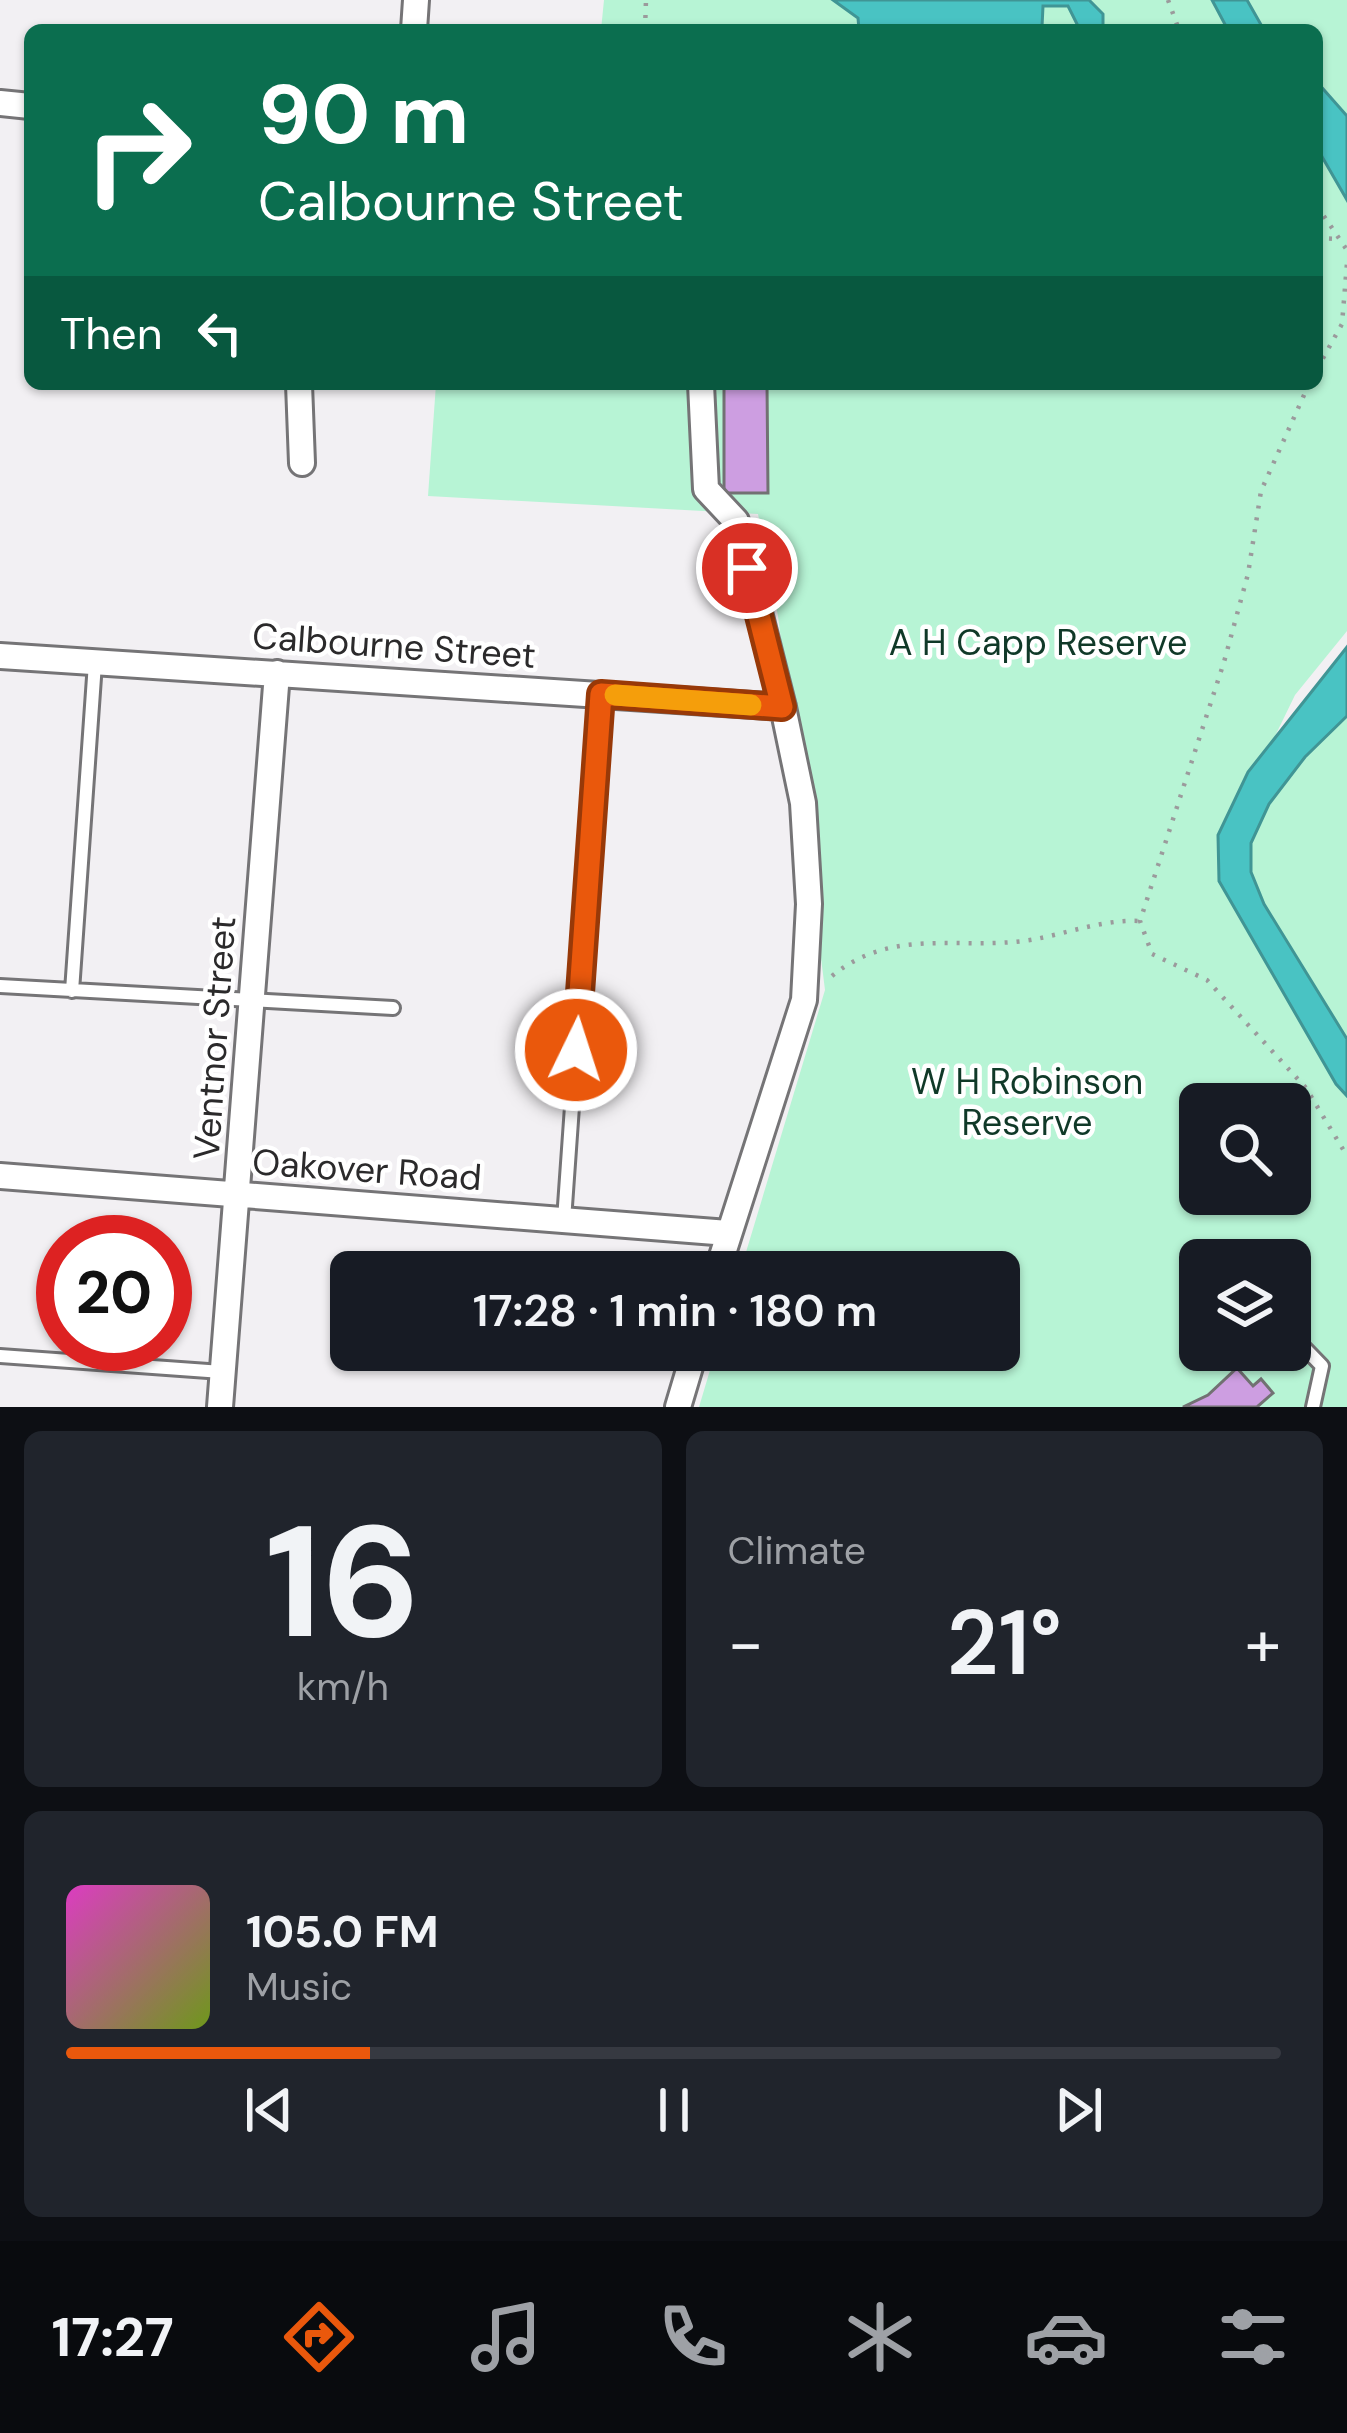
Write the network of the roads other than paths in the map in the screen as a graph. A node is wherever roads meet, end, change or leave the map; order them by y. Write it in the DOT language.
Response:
graph roads {
  1 [pos="299,390"];
  2 [pos="700,390"];
  3 [pos="302,463"];
  4 [pos="0,656"];
  5 [pos="95,663"];
  6 [pos="277,673"];
  7 [pos="601,694"];
  8 [pos="782,707"];
  9 [pos="0,986"];
  10 [pos="72,991"];
  11 [pos="253,1002"];
  12 [pos="394,1008"];
  13 [pos="0,1176"];
  14 [pos="239,1195"];
  15 [pos="564,1220"];
  16 [pos="728,1233"];
  17 [pos="723,1251"];
  18 [pos="1311,1355"];
  19 [pos="0,1356"];
  20 [pos="689,1371"];
  21 [pos="222,1372"];
  22 [pos="220,1407"];
  23 [pos="678,1407"];
  24 [pos="1313,1407"];
  1 -- 3 [label="street"];
  2 -- 8 [label="street"];
  4 -- 5 [label="street, Calbourne Street"];
  5 -- 6 [label="street, Calbourne Street"];
  5 -- 10 [label="lane"];
  6 -- 7 [label="street, Calbourne Street"];
  6 -- 11 [label="street, Ventnor Street"];
  7 -- 8 [label="street, Calbourne Street"];
  7 -- 15 [label="lane"];
  8 -- 16 [label="street"];
  9 -- 10 [label="lane"];
  10 -- 11 [label="lane"];
  11 -- 12 [label="lane"];
  11 -- 14 [label="street, Ventnor Street"];
  13 -- 14 [label="street, Oakover Road"];
  14 -- 15 [label="street, Oakover Road"];
  14 -- 21 [label="street, Ventnor Street"];
  15 -- 16 [label="street, Oakover Road"];
  16 -- 17 [label="street"];
  18 -- 24 [label="lane"];
  19 -- 21 [label="lane"];
  20 -- 23 [label="street"];
  21 -- 22 [label="street, Ventnor Street"];
}
